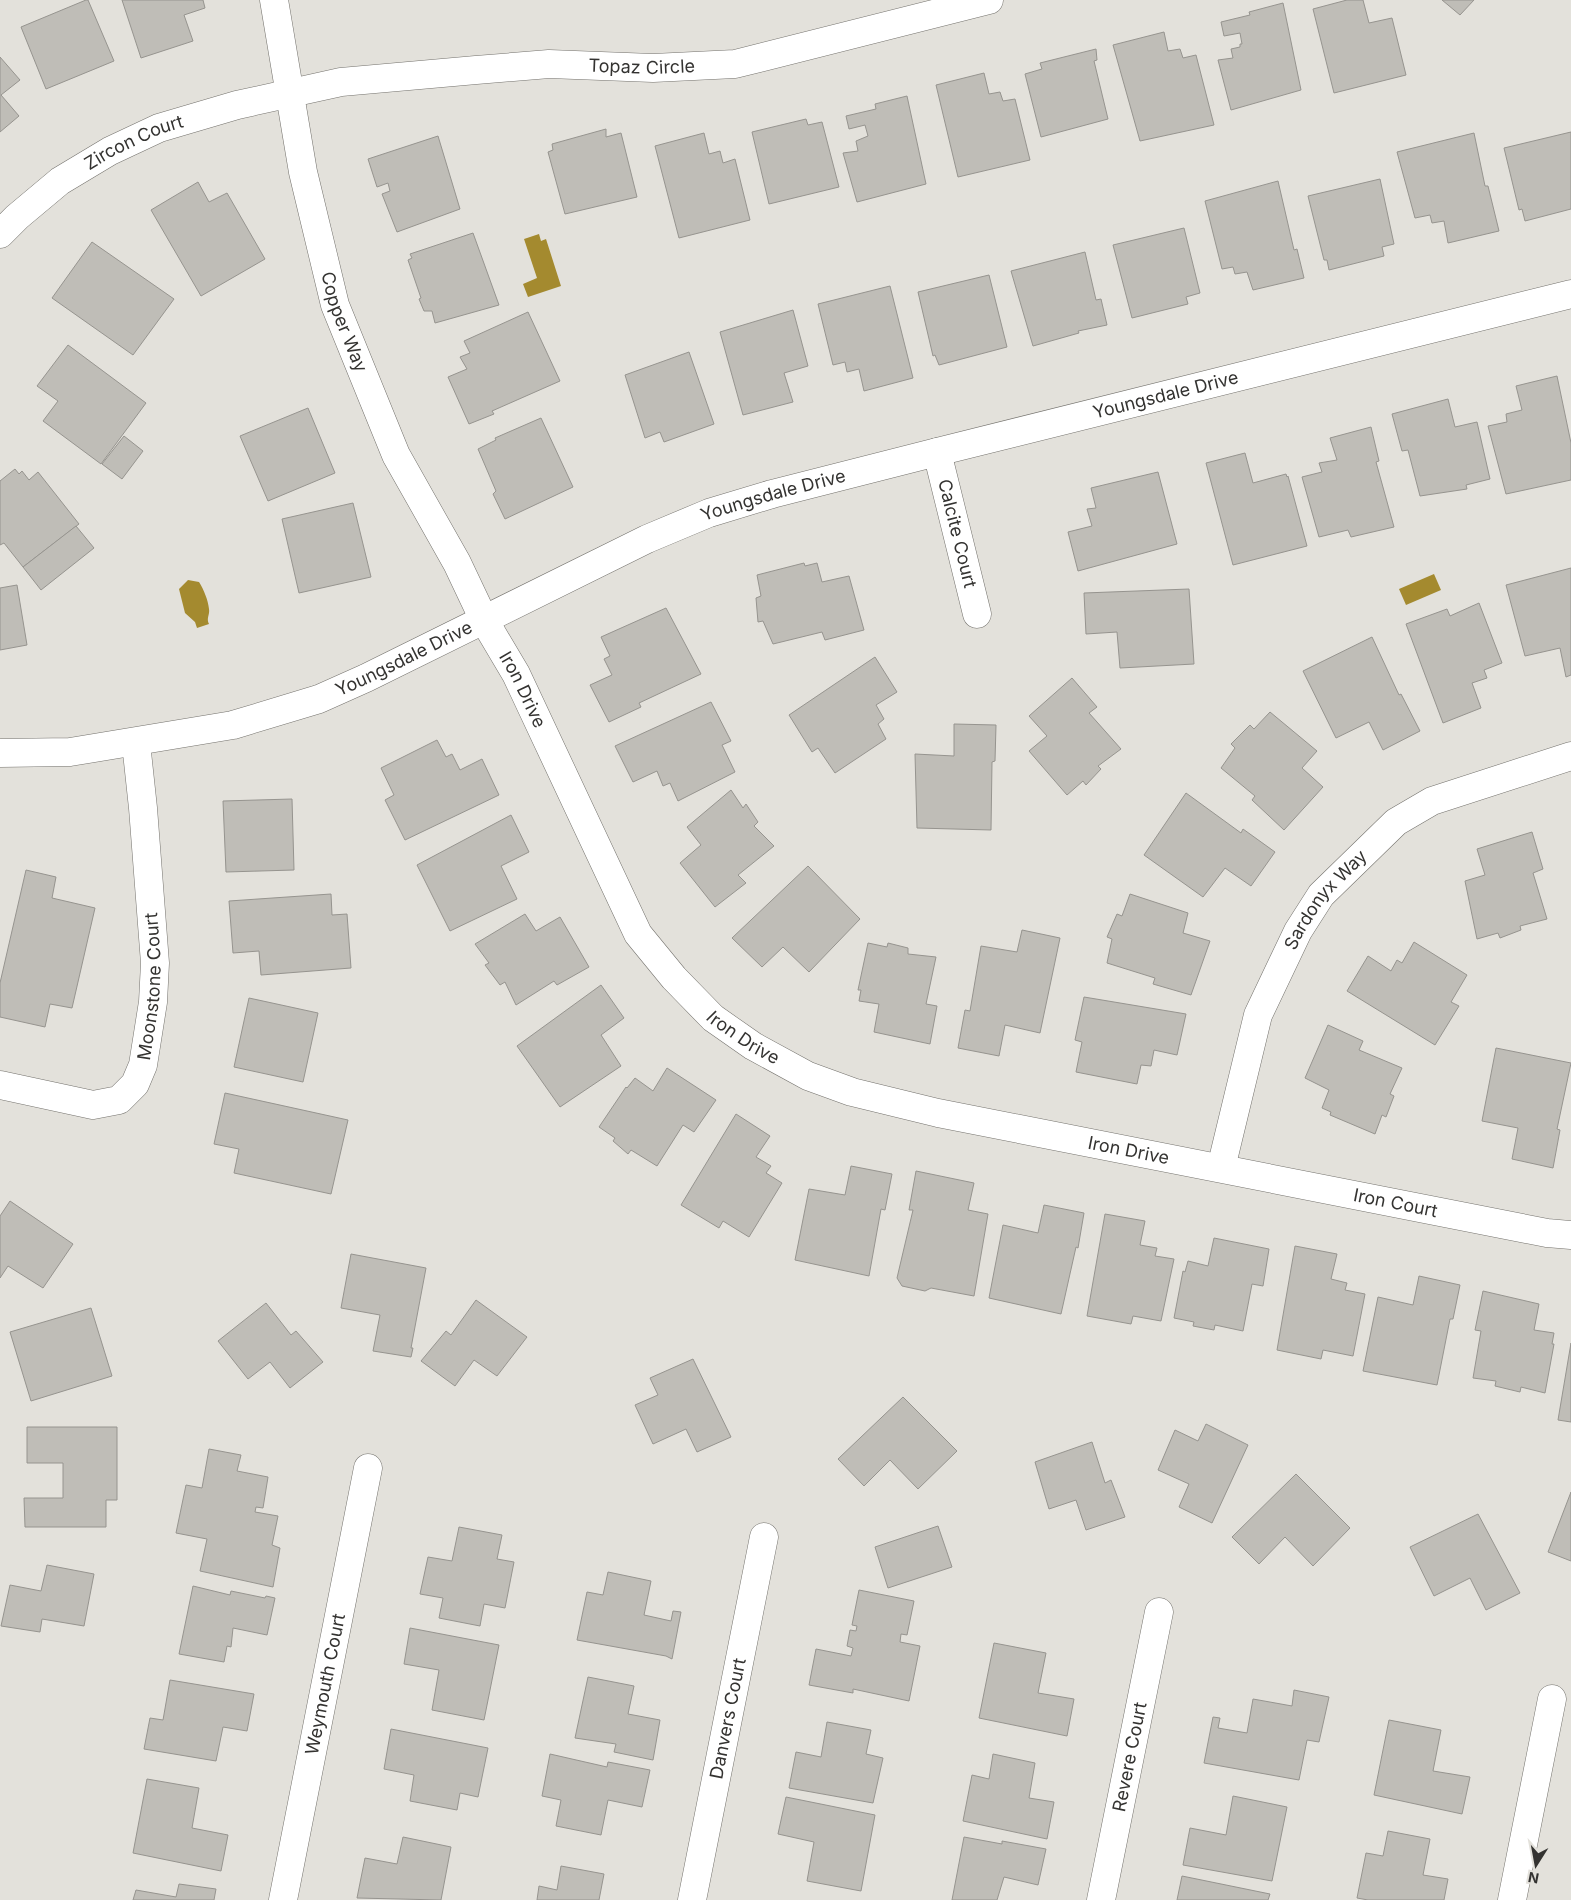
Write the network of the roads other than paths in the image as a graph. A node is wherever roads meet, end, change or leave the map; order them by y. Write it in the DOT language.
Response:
graph roads {
  1 [pos="274,0"];
  2 [pos="989,0"];
  3 [pos="290,94"];
  4 [pos="0,234"];
  5 [pos="1571,294"];
  6 [pos="937,452"];
  7 [pos="977,614"];
  8 [pos="484,620"];
  9 [pos="136,743"];
  10 [pos="0,752"];
  11 [pos="1571,756"];
  12 [pos="0,1085"];
  13 [pos="1221,1168"];
  14 [pos="1571,1235"];
  15 [pos="368,1468"];
  16 [pos="764,1537"];
  17 [pos="1159,1612"];
  18 [pos="1552,1699"];
  19 [pos="283,1900"];
  20 [pos="692,1900"];
  21 [pos="1101,1900"];
  22 [pos="1512,1900"];
  1 -- 3 [label="street, Copper Way"];
  2 -- 3 [label="street, Topaz Circle"];
  3 -- 4 [label="street, Zircon Court"];
  3 -- 8 [label="street, Copper Way"];
  5 -- 6 [label="street, Youngsdale Drive"];
  6 -- 7 [label="street, Calcite Court"];
  6 -- 8 [label="street, Youngsdale Drive"];
  8 -- 9 [label="street, Youngsdale Drive"];
  8 -- 13 [label="street, Iron Drive"];
  9 -- 10 [label="street, Youngsdale Drive"];
  9 -- 12 [label="street, Moonstone Court"];
  11 -- 13 [label="street, Sardonyx Way"];
  13 -- 14 [label="street, Iron Court"];
  15 -- 19 [label="street, Weymouth Court"];
  16 -- 20 [label="street, Danvers Court"];
  17 -- 21 [label="street, Revere Court"];
  18 -- 22 [label="street"];
}
